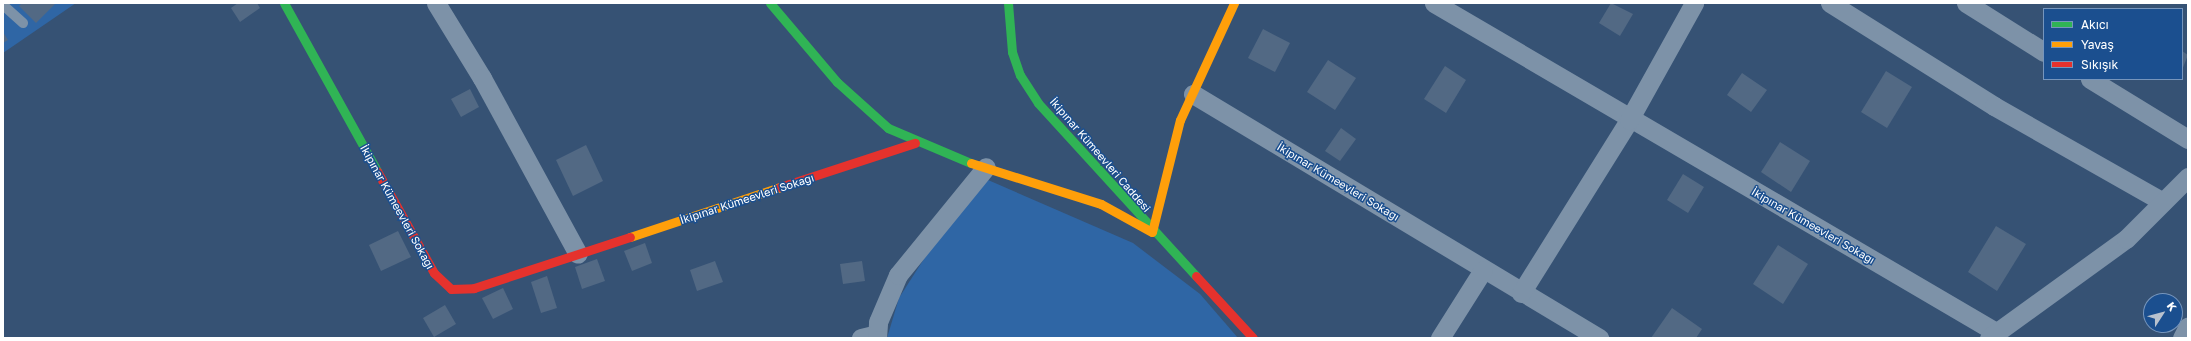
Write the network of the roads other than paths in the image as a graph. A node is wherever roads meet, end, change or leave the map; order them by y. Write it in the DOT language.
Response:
graph roads {
  1 [pos="284,3"];
  2 [pos="436,3"];
  3 [pos="770,3"];
  4 [pos="1008,3"];
  5 [pos="1234,3"];
  6 [pos="1434,3"];
  7 [pos="1694,3"];
  8 [pos="1830,3"];
  9 [pos="1966,3"];
  10 [pos="3,5"];
  11 [pos="23,23"];
  12 [pos="2043,51"];
  13 [pos="2092,80"];
  14 [pos="1192,94"];
  15 [pos="1629,120"];
  16 [pos="2188,138"];
  17 [pos="915,143"];
  18 [pos="986,167"];
  19 [pos="2188,177"];
  20 [pos="2163,202"];
  21 [pos="1152,232"];
  22 [pos="578,254"];
  23 [pos="1483,270"];
  24 [pos="1521,293"];
  25 [pos="2188,326"];
  26 [pos="1992,335"];
  27 [pos="872,337"];
  28 [pos="1253,338"];
  29 [pos="1440,338"];
  30 [pos="1599,338"];
  31 [pos="2182,338"];
  1 -- 22 [label="street, İkipınar Kümeevleri Sokağı"];
  2 -- 22 [label="street"];
  3 -- 17 [label="street"];
  4 -- 21 [label="street, İkipınar Kümeevleri Caddesi"];
  5 -- 14 [label="street"];
  6 -- 15 [label="street, İkipınar Kümeevleri Sokağı"];
  7 -- 15 [label="street"];
  8 -- 20 [label="street"];
  9 -- 12 [label="street"];
  10 -- 11 [label="lane"];
  13 -- 16 [label="street"];
  14 -- 21 [label="street"];
  14 -- 23 [label="street, İkipınar Kümeevleri Sokağı"];
  15 -- 24 [label="street"];
  15 -- 26 [label="street, İkipınar Kümeevleri Sokağı"];
  17 -- 18 [label="street"];
  17 -- 22 [label="street, İkipınar Kümeevleri Sokağı"];
  18 -- 21 [label="street"];
  18 -- 27 [label="street"];
  19 -- 20 [label="street, İkipınar Kümeevleri Sokağı"];
  20 -- 26 [label="street, İkipınar Kümeevleri Sokağı"];
  21 -- 28 [label="street"];
  23 -- 24 [label="street, İkipınar Kümeevleri Sokağı"];
  23 -- 29 [label="street"];
  24 -- 30 [label="street, İkipınar Kümeevleri Sokağı"];
  25 -- 31 [label="street"];
}
